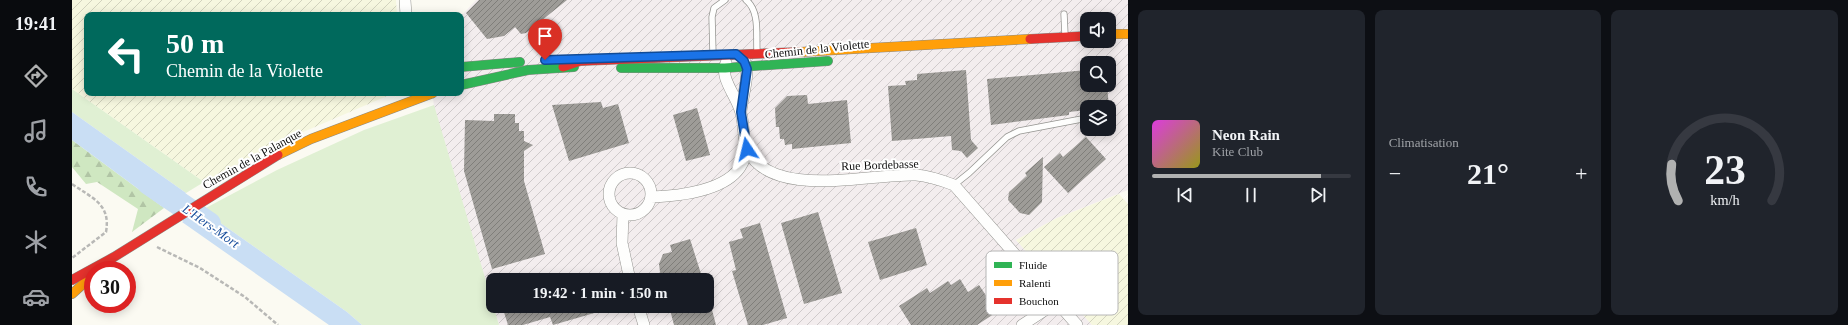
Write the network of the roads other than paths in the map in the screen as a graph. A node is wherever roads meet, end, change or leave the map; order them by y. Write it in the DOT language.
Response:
graph roads {
  1 [pos="405,0"];
  2 [pos="725,0"];
  3 [pos="746,0"];
  4 [pos="406,12"];
  5 [pos="1064,14"];
  6 [pos="1116,34"];
  7 [pos="1128,34"];
  8 [pos="1080,36"];
  9 [pos="1065,37"];
  10 [pos="952,45"];
  11 [pos="736,54"];
  12 [pos="757,54"];
  13 [pos="713,55"];
  14 [pos="580,61"];
  15 [pos="464,66"];
  16 [pos="563,67"];
  17 [pos="752,68"];
  18 [pos="718,70"];
  19 [pos="464,84"];
  20 [pos="411,97"];
  21 [pos="741,112"];
  22 [pos="1080,119"];
  23 [pos="747,149"];
  24 [pos="954,185"];
  25 [pos="651,197"];
  26 [pos="623,214"];
  27 [pos="1012,251"];
  28 [pos="114,257"];
  29 [pos="109,261"];
  30 [pos="628,273"];
  31 [pos="72,280"];
  32 [pos="84,283"];
  33 [pos="72,294"];
  34 [pos="640,313"];
  35 [pos="1037,315"];
  36 [pos="1067,315"];
  37 [pos="644,325"];
  38 [pos="1022,325"];
  39 [pos="1077,325"];
  1 -- 4 [label="street"];
  2 -- 13 [label="lane"];
  3 -- 12 [label="lane"];
  5 -- 9 [label="lane"];
  6 -- 7 [label="street"];
  8 -- 9 [label="street, Chemin de la Violette"];
  9 -- 10 [label="street, Chemin de la Violette"];
  10 -- 12 [label="street, Chemin de la Violette"];
  10 -- 17 [label="street, Chemin de la Violette"];
  11 -- 12 [label="street, Chemin de la Violette"];
  11 -- 13 [label="street, Chemin de la Violette"];
  11 -- 17 [label="street"];
  11 -- 18 [label="street"];
  12 -- 17 [label="lane"];
  13 -- 14 [label="street, Chemin de la Violette"];
  13 -- 18 [label="lane"];
  14 -- 15 [label="street, Chemin de la Violette"];
  14 -- 16 [label="street, Chemin de la Violette"];
  16 -- 18 [label="street, Chemin de la Violette"];
  16 -- 19 [label="street, Chemin de la Violette"];
  17 -- 18 [label="street, Chemin de la Violette"];
  17 -- 21 [label="street"];
  18 -- 21 [label="street"];
  20 -- 28 [label="street, Chemin de la Palanque"];
  21 -- 23 [label="street"];
  22 -- 24 [label="lane"];
  23 -- 24 [label="street, Rue Bordebasse"];
  23 -- 25 [label="street"];
  24 -- 27 [label="street, Rue Bordebasse"];
  25 -- 26 [label="street"];
  25 -- 26 [label="street"];
  26 -- 30 [label="street"];
  28 -- 29 [label="street, Chemin de la Palanque"];
  28 -- 31 [label="street, Chemin de la Palanque"];
  32 -- 33 [label="street"];
  34 -- 37 [label="street"];
  35 -- 38 [label="street"];
  36 -- 39 [label="street, Rue Bordebasse"];
}
